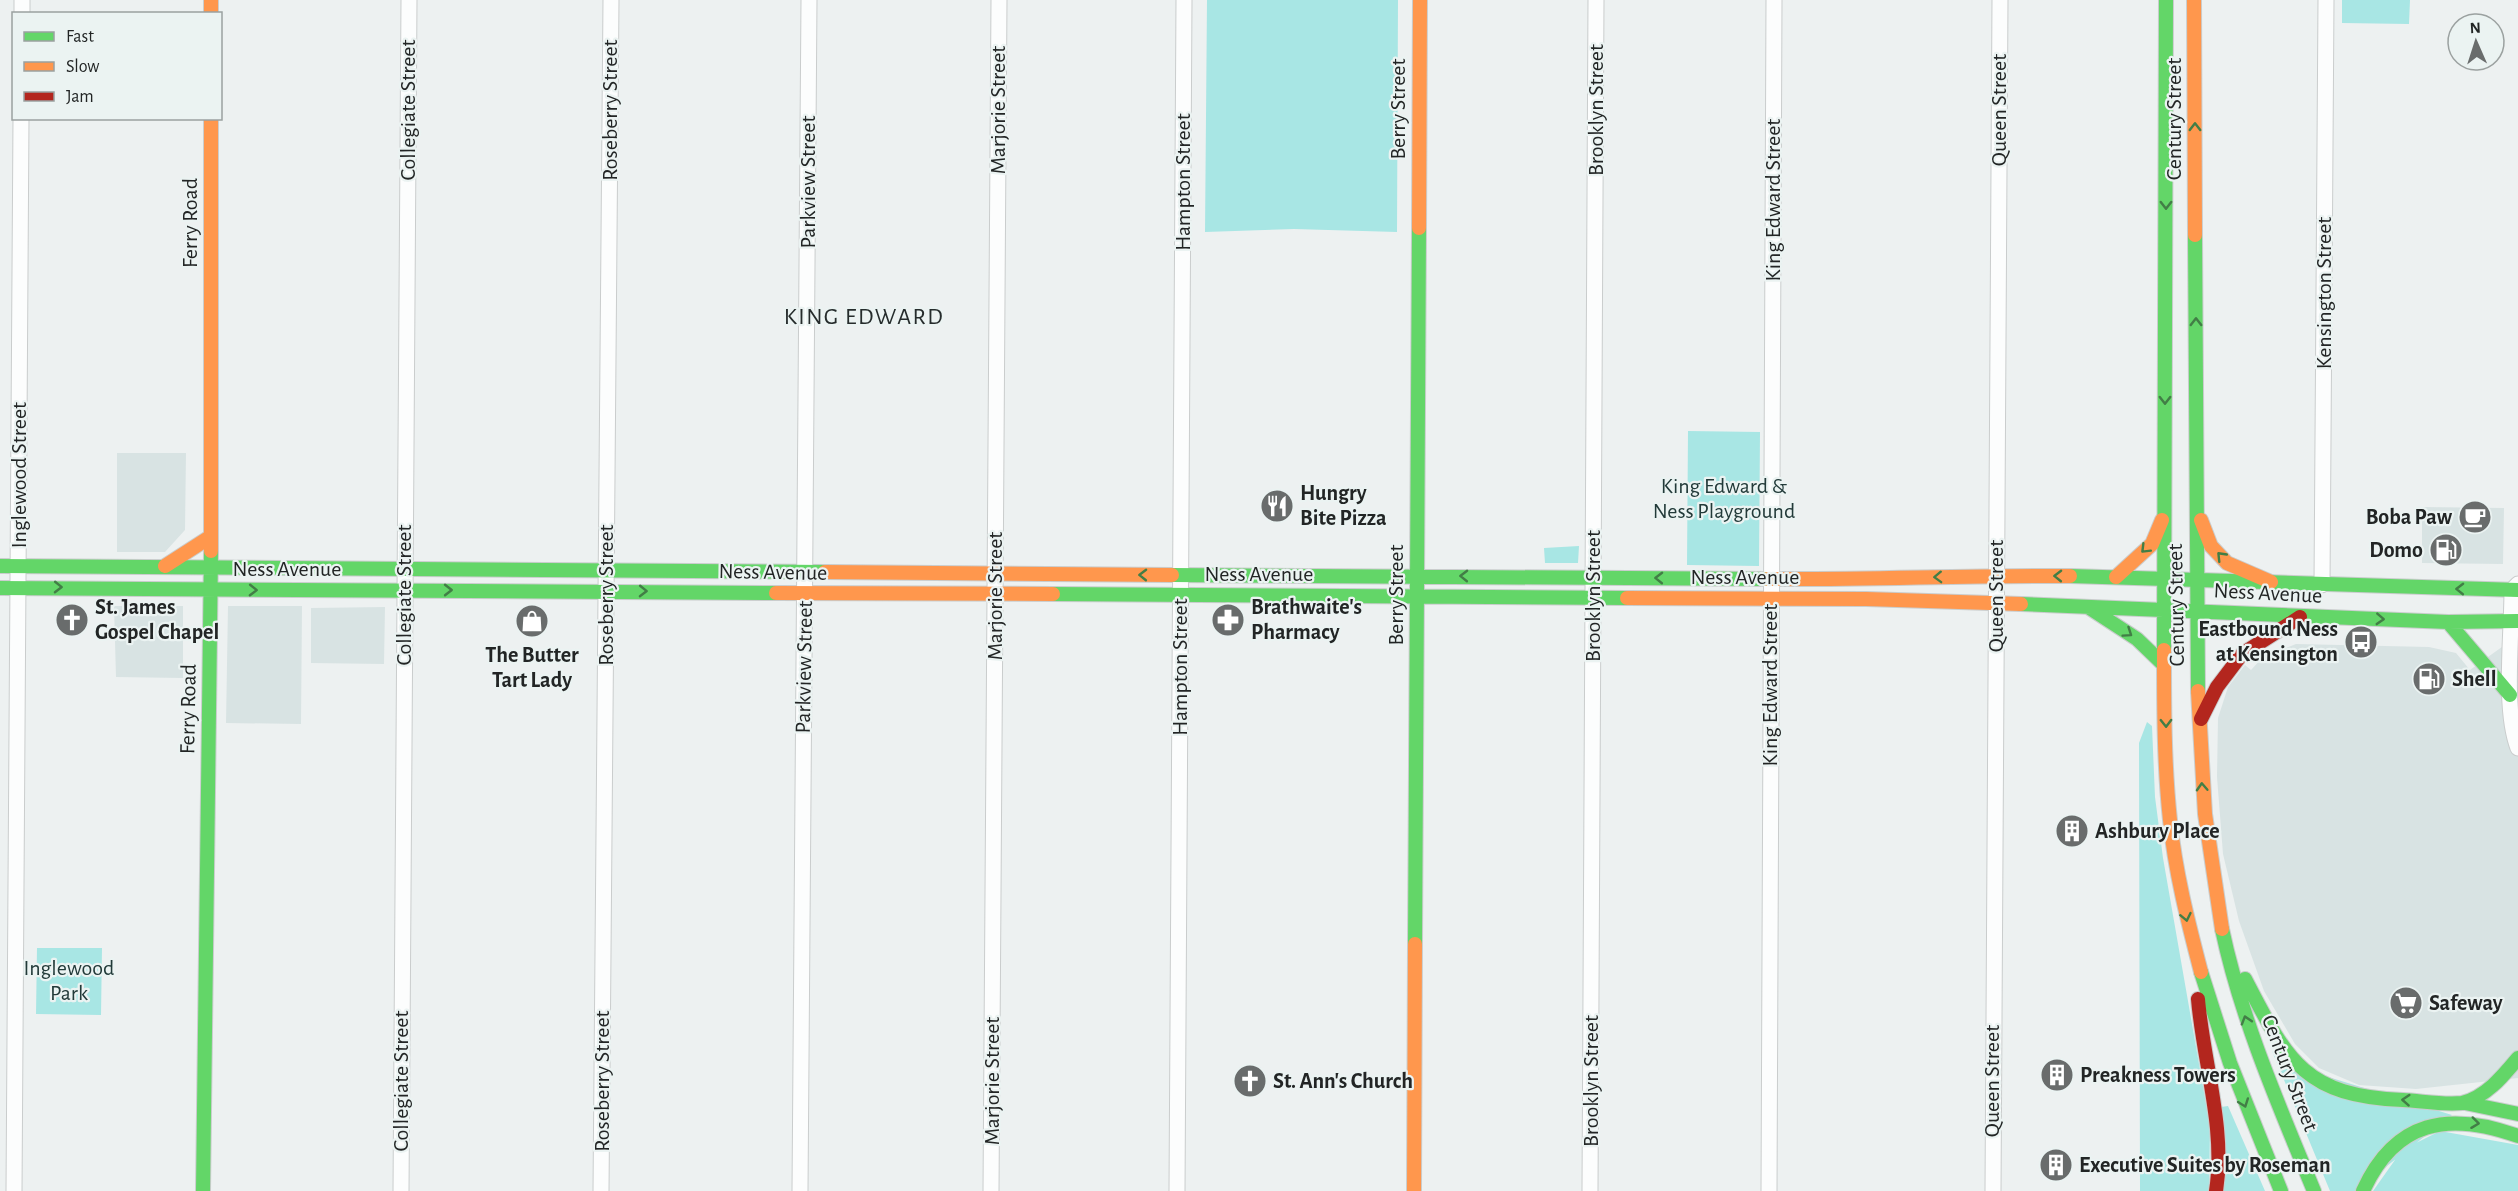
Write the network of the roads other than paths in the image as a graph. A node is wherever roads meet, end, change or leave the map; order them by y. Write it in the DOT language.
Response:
graph roads {
  1 [pos="409,0"];
  2 [pos="611,0"];
  3 [pos="809,0"];
  4 [pos="999,0"];
  5 [pos="1184,0"];
  6 [pos="1420,0"];
  7 [pos="1596,0"];
  8 [pos="1774,0"];
  9 [pos="2000,0"];
  10 [pos="2166,0"];
  11 [pos="2194,0"];
  12 [pos="2326,0"];
  13 [pos="21,120"];
  14 [pos="211,120"];
  15 [pos="2196,506"];
  16 [pos="2164,514"];
  17 [pos="210,537"];
  18 [pos="0,566"];
  19 [pos="18,566"];
  20 [pos="165,566"];
  21 [pos="211,567"];
  22 [pos="404,569"];
  23 [pos="606,571"];
  24 [pos="804,573"];
  25 [pos="995,573"];
  26 [pos="1180,575"];
  27 [pos="1417,575"];
  28 [pos="1996,575"];
  29 [pos="2116,577"];
  30 [pos="1593,578"];
  31 [pos="2164,578"];
  32 [pos="1771,579"];
  33 [pos="2196,580"];
  34 [pos="2271,582"];
  35 [pos="2322,585"];
  36 [pos="18,587"];
  37 [pos="2516,587"];
  38 [pos="0,588"];
  39 [pos="210,589"];
  40 [pos="404,590"];
  41 [pos="606,591"];
  42 [pos="804,593"];
  43 [pos="995,594"];
  44 [pos="1180,595"];
  45 [pos="1417,596"];
  46 [pos="1593,597"];
  47 [pos="1771,598"];
  48 [pos="1996,604"];
  49 [pos="2088,607"];
  50 [pos="2164,609"];
  51 [pos="2197,610"];
  52 [pos="2300,617"];
  53 [pos="2515,621"];
  54 [pos="2448,622"];
  55 [pos="2164,665"];
  56 [pos="2510,695"];
  57 [pos="2199,724"];
  58 [pos="2518,748"];
  59 [pos="2225,941"];
  60 [pos="2195,952"];
  61 [pos="2518,1058"];
  62 [pos="2465,1103"];
  63 [pos="2518,1114"];
  64 [pos="2518,1136"];
  65 [pos="14,1191"];
  66 [pos="203,1191"];
  67 [pos="401,1191"];
  68 [pos="601,1191"];
  69 [pos="800,1191"];
  70 [pos="991,1191"];
  71 [pos="1177,1191"];
  72 [pos="1414,1191"];
  73 [pos="1590,1191"];
  74 [pos="1768,1191"];
  75 [pos="1993,1191"];
  76 [pos="2216,1191"];
  77 [pos="2281,1191"];
  78 [pos="2314,1191"];
  79 [pos="2363,1191"];
  1 -- 22 [label="street, Collegiate Street"];
  2 -- 23 [label="street, Roseberry Street"];
  3 -- 24 [label="street, Parkview Street"];
  4 -- 25 [label="street, Marjorie Street"];
  5 -- 26 [label="street, Hampton Street"];
  6 -- 27 [label="main road, Berry Street"];
  7 -- 30 [label="street, Brooklyn Street"];
  8 -- 32 [label="street, King Edward Street"];
  9 -- 28 [label="street, Queen Street"];
  10 -- 16 [label="main road, Century Street, one-way"];
  15 -- 11 [label="main road, Century Street, one-way"];
  12 -- 35 [label="street, Kensington Street"];
  13 -- 19 [label="street, Inglewood Street"];
  14 -- 17 [label="main road, Ferry Road"];
  15 -- 33 [label="main road, Century Street"];
  34 -- 15 [label="main road, one-way"];
  16 -- 29 [label="main road, one-way"];
  16 -- 31 [label="main road, Century Street"];
  17 -- 20 [label="main road"];
  17 -- 21 [label="main road, Ferry Road"];
  18 -- 19 [label="main road, Ness Avenue"];
  19 -- 20 [label="main road, Ness Avenue"];
  19 -- 36 [label="street, Inglewood Street"];
  20 -- 21 [label="main road, Ness Avenue"];
  21 -- 22 [label="main road, Ness Avenue"];
  21 -- 39 [label="main road, Ferry Road"];
  22 -- 23 [label="main road, Ness Avenue"];
  22 -- 40 [label="street, Collegiate Street"];
  23 -- 24 [label="main road, Ness Avenue"];
  23 -- 41 [label="street, Roseberry Street"];
  24 -- 25 [label="main road, Ness Avenue"];
  24 -- 42 [label="street, Parkview Street"];
  26 -- 25 [label="main road, Ness Avenue, one-way"];
  25 -- 43 [label="street, Marjorie Street"];
  26 -- 27 [label="main road, Ness Avenue"];
  26 -- 44 [label="street, Hampton Street"];
  30 -- 27 [label="main road, Ness Avenue, one-way"];
  27 -- 45 [label="main road, Berry Street"];
  29 -- 28 [label="main road, Ness Avenue, one-way"];
  28 -- 32 [label="main road, Ness Avenue, one-way"];
  28 -- 48 [label="street, Queen Street"];
  29 -- 31 [label="main road, Ness Avenue"];
  32 -- 30 [label="main road, Ness Avenue, one-way"];
  30 -- 46 [label="street, Brooklyn Street"];
  31 -- 33 [label="main road, Ness Avenue"];
  31 -- 50 [label="main road, Century Street"];
  32 -- 47 [label="street, King Edward Street"];
  33 -- 34 [label="main road, Ness Avenue"];
  33 -- 51 [label="main road, Century Street"];
  34 -- 35 [label="main road, Ness Avenue"];
  37 -- 35 [label="main road, Ness Avenue, one-way"];
  36 -- 38 [label="main road, Ness Avenue"];
  36 -- 39 [label="main road, Ness Avenue, one-way"];
  36 -- 65 [label="street, Inglewood Street"];
  37 -- 53 [label="street"];
  39 -- 40 [label="main road, Ness Avenue, one-way"];
  39 -- 66 [label="main road, Ferry Road"];
  40 -- 41 [label="main road, Ness Avenue, one-way"];
  40 -- 67 [label="street, Collegiate Street"];
  41 -- 42 [label="main road, Ness Avenue, one-way"];
  41 -- 68 [label="street, Roseberry Street"];
  42 -- 43 [label="main road, Ness Avenue"];
  42 -- 69 [label="street, Parkview Street"];
  43 -- 44 [label="main road, Ness Avenue"];
  43 -- 70 [label="street, Marjorie Street"];
  44 -- 45 [label="main road, Ness Avenue"];
  44 -- 71 [label="street, Hampton Street"];
  45 -- 46 [label="main road, Ness Avenue"];
  45 -- 72 [label="main road, Berry Street"];
  46 -- 47 [label="main road, Ness Avenue"];
  46 -- 73 [label="street, Brooklyn Street"];
  47 -- 48 [label="main road, Ness Avenue"];
  47 -- 74 [label="street, King Edward Street"];
  48 -- 49 [label="main road, Ness Avenue"];
  48 -- 75 [label="street, Queen Street"];
  49 -- 50 [label="main road, Ness Avenue"];
  49 -- 55 [label="main road, one-way"];
  50 -- 51 [label="main road, Ness Avenue"];
  50 -- 55 [label="main road, Century Street"];
  51 -- 52 [label="main road, Ness Avenue"];
  51 -- 57 [label="main road, Century Street"];
  52 -- 54 [label="main road, Ness Avenue, one-way"];
  52 -- 57 [label="main road"];
  53 -- 54 [label="main road, Ness Avenue"];
  53 -- 56 [label="street"];
  54 -- 56 [label="main road"];
  55 -- 60 [label="main road, Century Street, one-way"];
  56 -- 58 [label="street"];
  59 -- 57 [label="main road, Century Street, one-way"];
  62 -- 59 [label="main road, one-way"];
  78 -- 59 [label="main road, Century Street, one-way"];
  60 -- 76 [label="main road"];
  60 -- 77 [label="main road, Century Street, one-way"];
  61 -- 62 [label="main road"];
  62 -- 63 [label="main road"];
  79 -- 64 [label="main road, one-way"];
}
